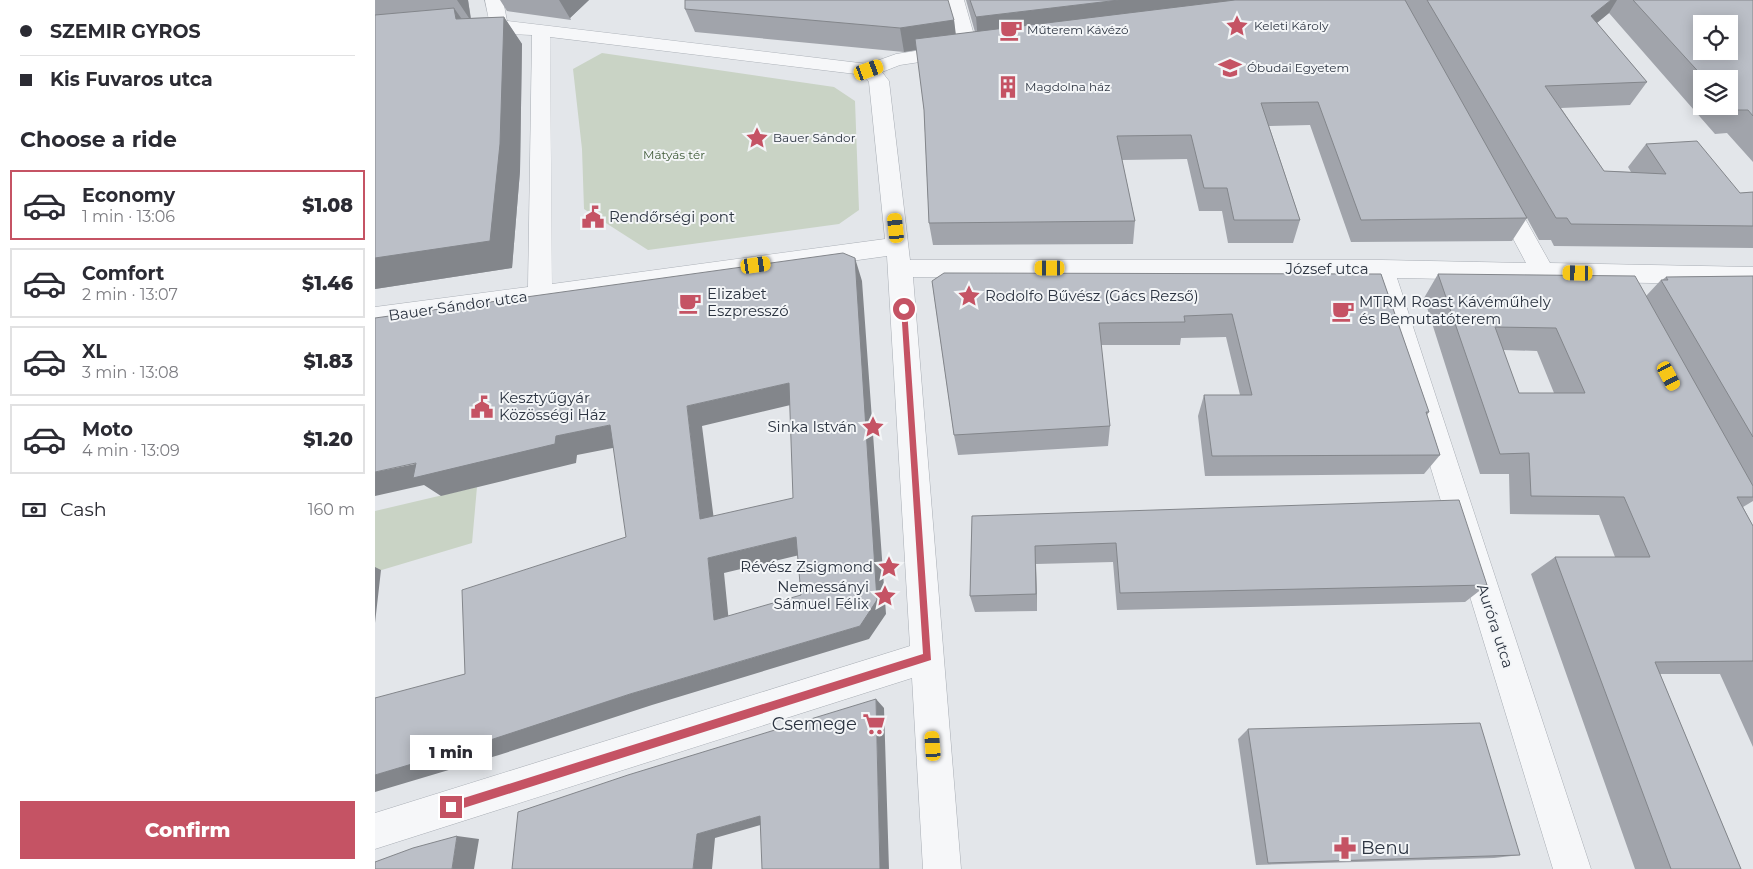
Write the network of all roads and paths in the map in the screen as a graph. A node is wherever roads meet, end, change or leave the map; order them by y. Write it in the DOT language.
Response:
graph roads {
  1 [pos="494,0"];
  2 [pos="955,0"];
  3 [pos="499,26"];
  4 [pos="461,29"];
  5 [pos="541,30"];
  6 [pos="869,70"];
  7 [pos="1492,179"];
  8 [pos="899,258"];
  9 [pos="1382,269"];
  10 [pos="1543,272"];
  11 [pos="1613,273"];
  12 [pos="1753,276"];
  13 [pos="540,294"];
  14 [pos="1627,299"];
  15 [pos="375,318"];
  16 [pos="928,657"];
  17 [pos="375,831"];
  18 [pos="942,869"];
  19 [pos="1572,869"];
  1 -- 3 [label="street"];
  2 -- 6 [label="street"];
  3 -- 4 [label="street"];
  3 -- 5 [label="street"];
  5 -- 6 [label="street"];
  5 -- 13 [label="street"];
  6 -- 8 [label="street"];
  7 -- 10 [label="street"];
  8 -- 9 [label="street, József utca"];
  8 -- 13 [label="street"];
  8 -- 16 [label="street"];
  9 -- 10 [label="street, József utca"];
  9 -- 19 [label="street, Auróra utca"];
  10 -- 11 [label="street, József utca"];
  11 -- 12 [label="street, József utca"];
  11 -- 14 [label="street"];
  13 -- 15 [label="street, Bauer Sándor utca"];
  16 -- 17 [label="street"];
  16 -- 18 [label="street"];
}
